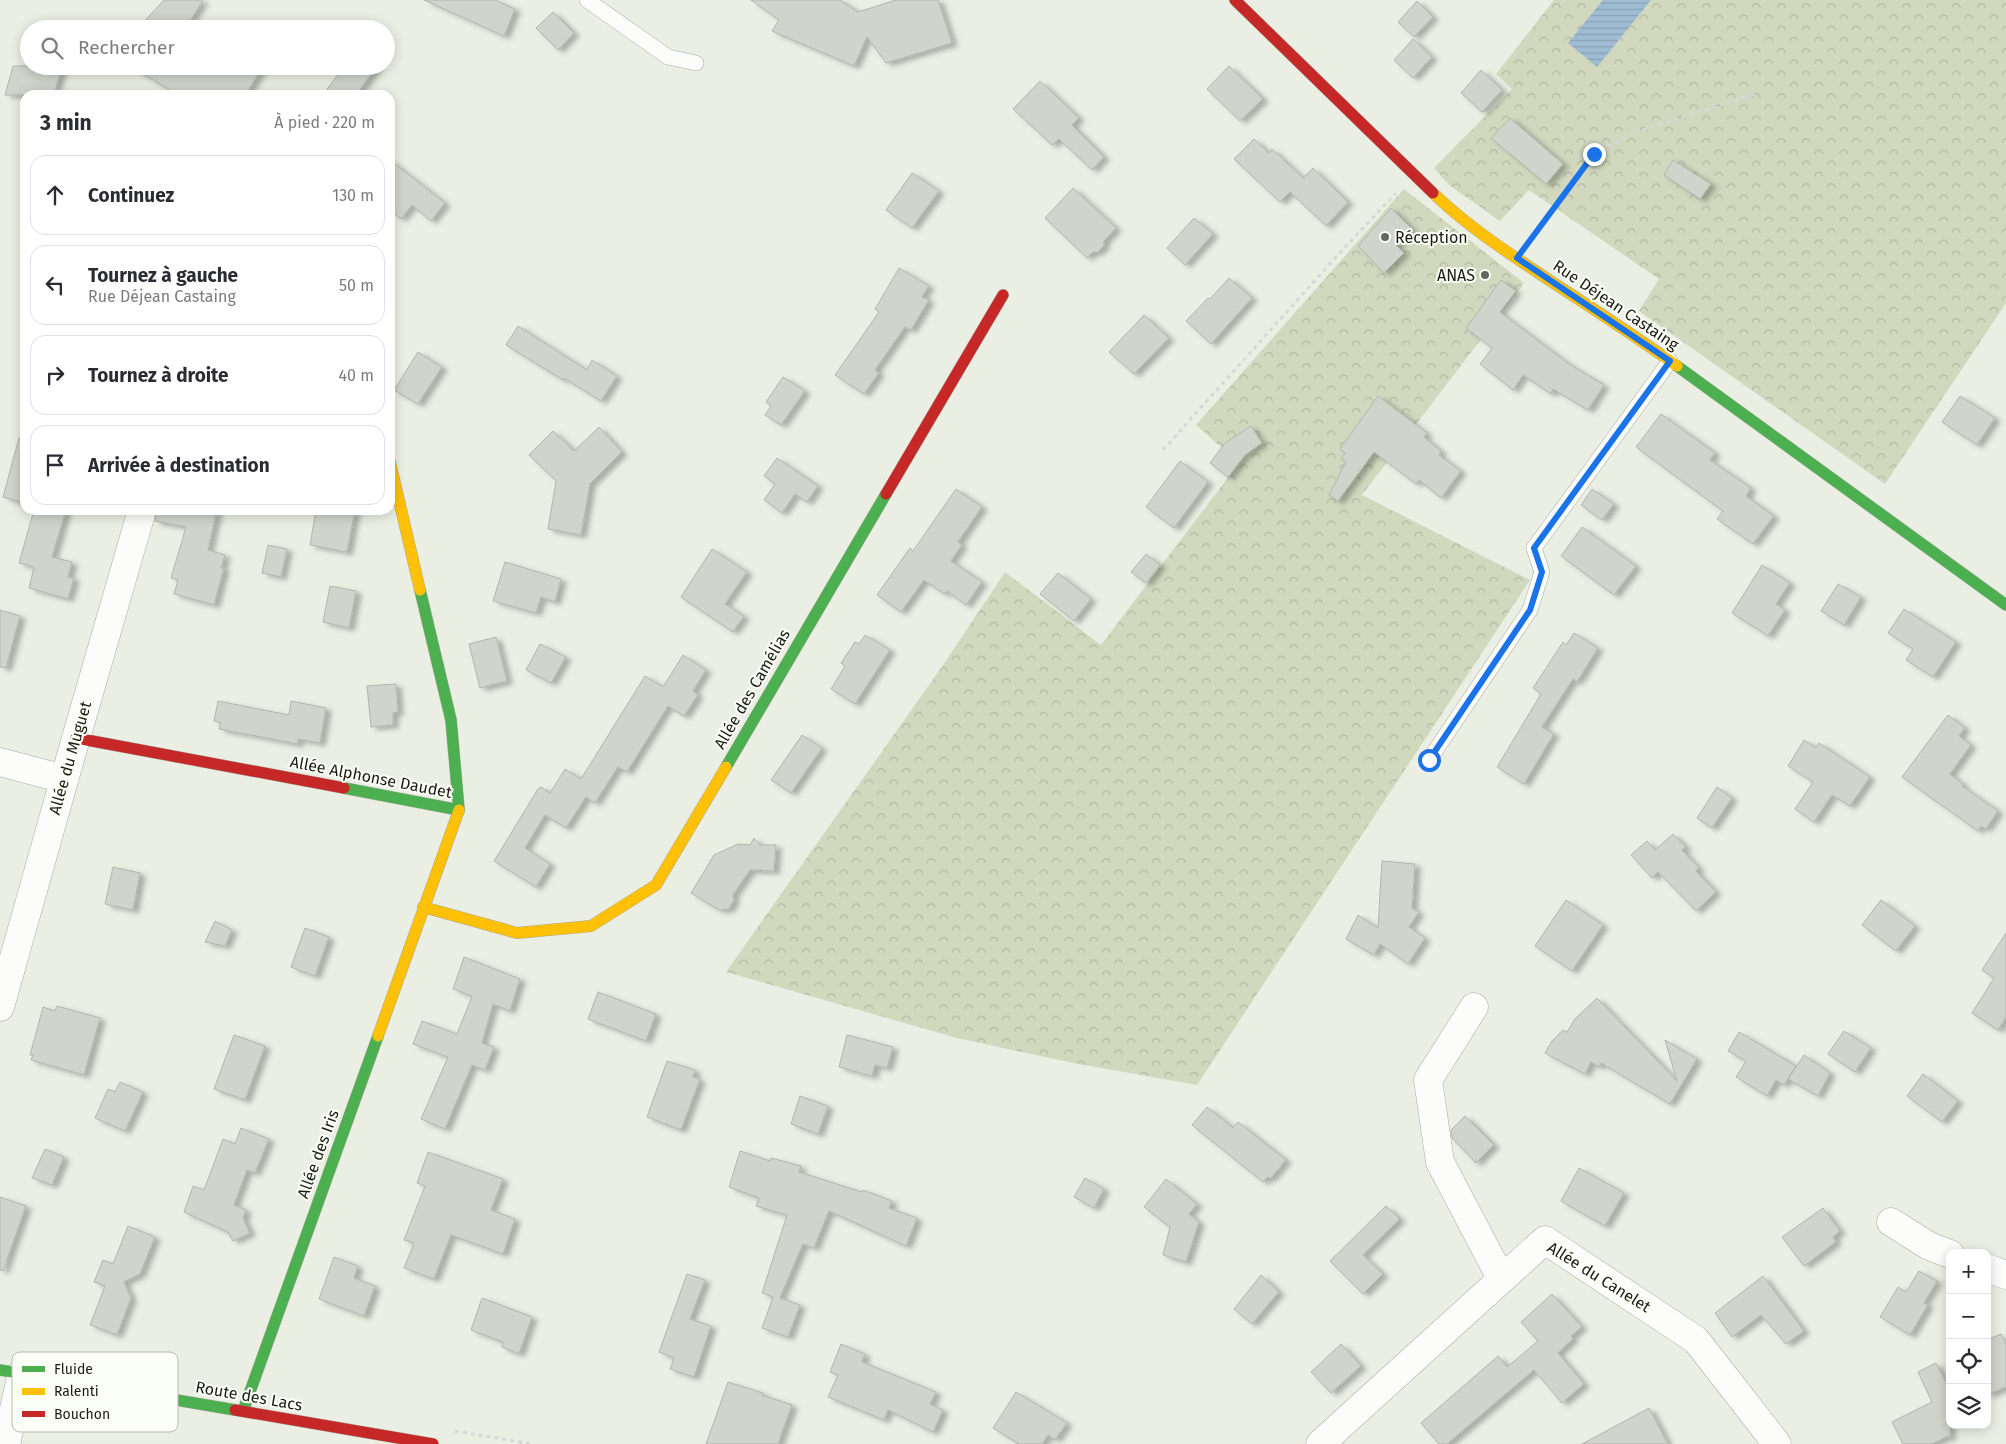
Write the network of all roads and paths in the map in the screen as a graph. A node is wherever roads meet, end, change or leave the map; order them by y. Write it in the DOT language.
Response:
graph roads {
  1 [pos="587,0"];
  2 [pos="1235,0"];
  3 [pos="696,63"];
  4 [pos="1755,94"];
  5 [pos="1414,174"];
  6 [pos="1517,258"];
  7 [pos="1002,295"];
  8 [pos="1670,361"];
  9 [pos="1164,450"];
  10 [pos="395,483"];
  11 [pos="141,515"];
  12 [pos="2006,605"];
  13 [pos="76,738"];
  14 [pos="1429,760"];
  15 [pos="0,762"];
  16 [pos="64,779"];
  17 [pos="458,810"];
  18 [pos="423,907"];
  19 [pos="0,1007"];
  20 [pos="1474,1007"];
  21 [pos="1890,1222"];
  22 [pos="1946,1252"];
  23 [pos="1991,1269"];
  24 [pos="2006,1275"];
  25 [pos="1501,1278"];
  26 [pos="11,1371"];
  27 [pos="178,1400"];
  28 [pos="243,1411"];
  29 [pos="6,1444"];
  30 [pos="433,1444"];
  31 [pos="1320,1444"];
  32 [pos="1777,1444"];
  1 -- 3 [label="lane"];
  2 -- 5 [label="street, Rue Déjean Castaing"];
  4 -- 6 [label="path"];
  5 -- 6 [label="street, Rue Déjean Castaing"];
  5 -- 9 [label="path"];
  6 -- 8 [label="street, Rue Déjean Castaing"];
  7 -- 18 [label="street, Allée des Camélias"];
  8 -- 12 [label="street, Rue Déjean Castaing"];
  8 -- 14 [label="lane"];
  10 -- 17 [label="street, Allée Alphonse Daudet"];
  11 -- 13 [label="street, Allée du Muguet"];
  13 -- 16 [label="street, Allée du Muguet"];
  13 -- 17 [label="street, Allée Alphonse Daudet"];
  15 -- 16 [label="street"];
  16 -- 19 [label="street, Allée du Muguet"];
  17 -- 18 [label="street, Allée des Iris"];
  18 -- 28 [label="street, Allée des Iris"];
  20 -- 25 [label="street"];
  21 -- 22 [label="street"];
  23 -- 24 [label="street"];
  25 -- 31 [label="street, Allée du Canelet"];
  25 -- 32 [label="street, Allée du Canelet"];
  26 -- 29 [label="street"];
  27 -- 28 [label="street, Route des Lacs"];
  28 -- 30 [label="street, Route des Lacs"];
}
